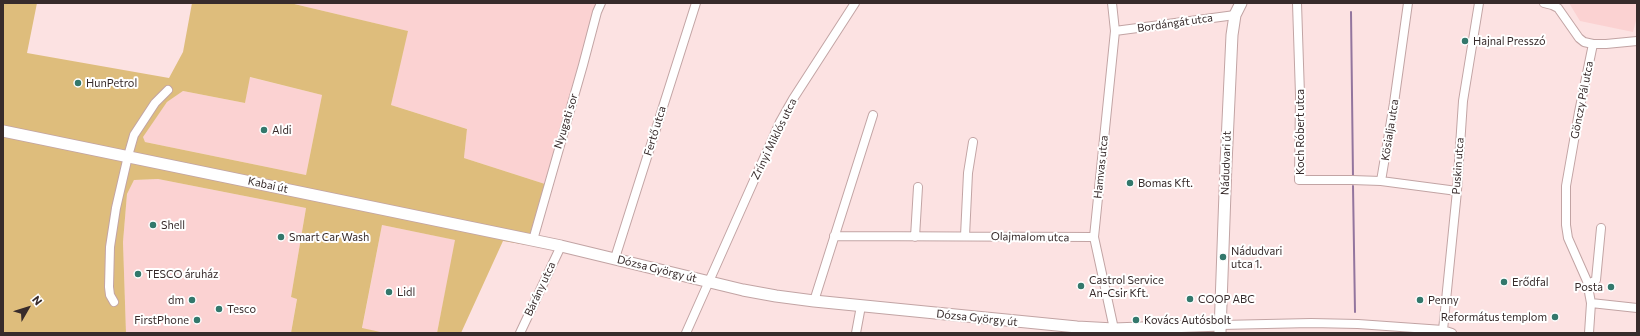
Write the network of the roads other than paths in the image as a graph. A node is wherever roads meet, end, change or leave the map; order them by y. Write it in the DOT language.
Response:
graph roads {
  1 [pos="601,3"];
  2 [pos="696,3"];
  3 [pos="855,3"];
  4 [pos="1112,3"];
  5 [pos="1241,3"];
  6 [pos="1297,3"];
  7 [pos="1408,3"];
  8 [pos="1479,3"];
  9 [pos="1544,3"];
  10 [pos="1235,15"];
  11 [pos="1115,31"];
  12 [pos="1637,41"];
  13 [pos="1593,44"];
  14 [pos="168,90"];
  15 [pos="873,115"];
  16 [pos="3,131"];
  17 [pos="973,142"];
  18 [pos="128,156"];
  19 [pos="1381,181"];
  20 [pos="918,188"];
  21 [pos="1456,191"];
  22 [pos="1601,228"];
  23 [pos="834,236"];
  24 [pos="965,236"];
  25 [pos="915,237"];
  26 [pos="1094,238"];
  27 [pos="532,240"];
  28 [pos="561,246"];
  29 [pos="615,258"];
  30 [pos="709,282"];
  31 [pos="1592,282"];
  32 [pos="814,301"];
  33 [pos="114,302"];
  34 [pos="1591,303"];
  35 [pos="861,306"];
  36 [pos="1637,308"];
  37 [pos="1114,329"];
  38 [pos="1220,329"];
  39 [pos="1159,330"];
  40 [pos="1443,330"];
  41 [pos="520,333"];
  42 [pos="686,333"];
  43 [pos="856,333"];
  44 [pos="1452,333"];
  45 [pos="1589,333"];
  1 -- 27 [label="street, Nyugati sor"];
  2 -- 29 [label="street, Fertő utca"];
  3 -- 30 [label="street, Zrínyi Miklós utca"];
  4 -- 11 [label="street, Hamvas utca"];
  5 -- 10 [label="main road, Nádudvari út"];
  6 -- 19 [label="street, Koch Róbert utca"];
  7 -- 19 [label="street, Kösialja utca"];
  8 -- 21 [label="street, Puskin utca"];
  9 -- 13 [label="street"];
  10 -- 11 [label="street, Bordángát utca"];
  10 -- 38 [label="main road, Nádudvari út"];
  11 -- 26 [label="street, Hamvas utca"];
  12 -- 13 [label="street"];
  13 -- 34 [label="street, Gönczy Pál utca"];
  14 -- 18 [label="street"];
  15 -- 23 [label="street"];
  16 -- 18 [label="main road, Kabai út"];
  17 -- 24 [label="street"];
  18 -- 27 [label="main road, Kabai út"];
  18 -- 33 [label="street"];
  19 -- 21 [label="street"];
  20 -- 25 [label="street"];
  21 -- 40 [label="street, Puskin utca"];
  22 -- 31 [label="street"];
  23 -- 25 [label="street, Olajmalom utca"];
  23 -- 32 [label="street"];
  24 -- 25 [label="street, Olajmalom utca"];
  24 -- 26 [label="street, Olajmalom utca"];
  26 -- 37 [label="street, Hamvas utca"];
  27 -- 28 [label="main road, Dózsa György út"];
  28 -- 29 [label="main road, Dózsa György út"];
  28 -- 41 [label="street, Bárány utca"];
  29 -- 30 [label="main road, Dózsa György út"];
  30 -- 32 [label="main road, Dózsa György út"];
  30 -- 42 [label="street, Zrínyi Miklós utca"];
  32 -- 35 [label="main road, Dózsa György út"];
  34 -- 36 [label="street"];
  34 -- 45 [label="street, Gönczy Pál utca"];
  35 -- 37 [label="main road, Dózsa György út"];
  35 -- 43 [label="street"];
  37 -- 39 [label="main road, Dózsa György út"];
  38 -- 39 [label="main road, Dózsa György út"];
  38 -- 40 [label="street, Dózsa György út"];
  40 -- 44 [label="street, Dózsa György út"];
}
